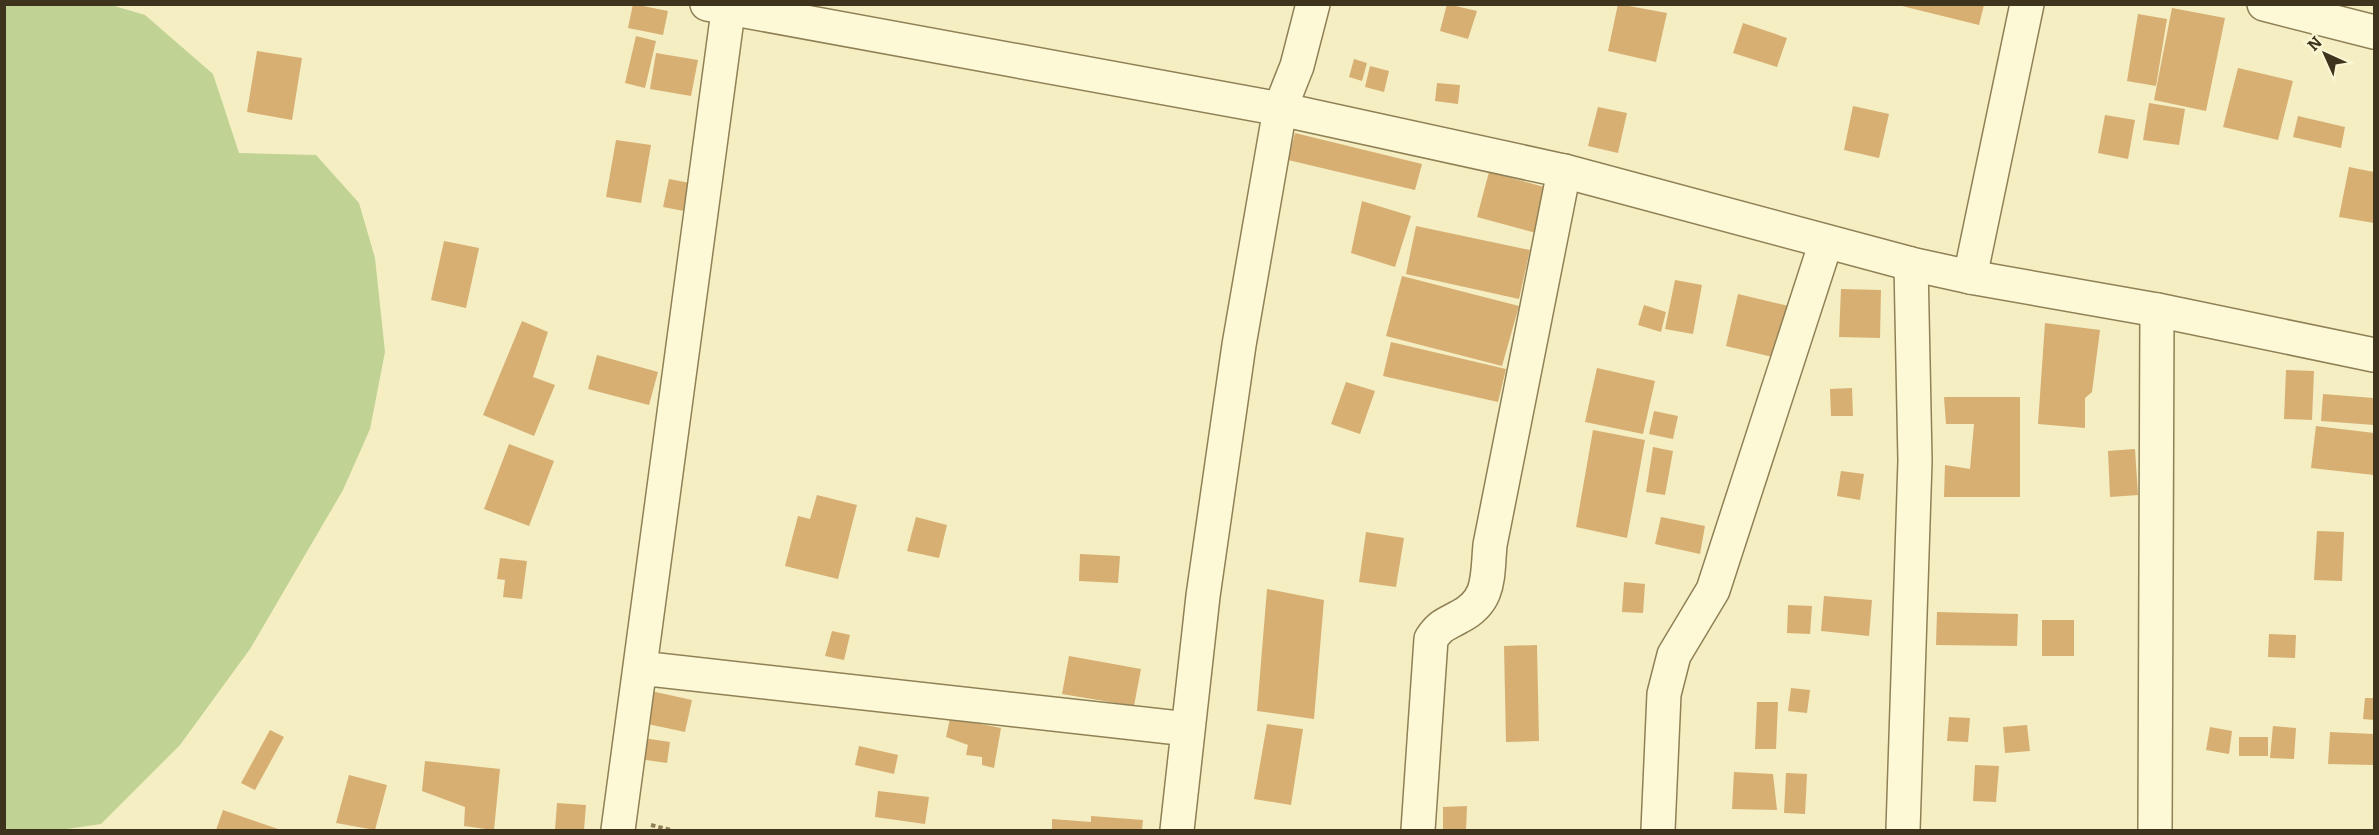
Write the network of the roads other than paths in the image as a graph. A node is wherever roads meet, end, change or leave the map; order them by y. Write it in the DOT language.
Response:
graph roads {
  1 [pos="1313,4"];
  2 [pos="2027,4"];
  3 [pos="2264,4"];
  4 [pos="721,6"];
  5 [pos="2374,32"];
  6 [pos="1280,109"];
  7 [pos="1564,171"];
  8 [pos="1826,242"];
  9 [pos="1911,264"];
  10 [pos="1970,277"];
  11 [pos="2157,310"];
  12 [pos="2374,355"];
  13 [pos="640,668"];
  14 [pos="1188,729"];
  15 [pos="618,831"];
  16 [pos="1177,831"];
  17 [pos="1418,831"];
  18 [pos="1658,831"];
  19 [pos="1903,831"];
  20 [pos="2155,831"];
  1 -- 6 [label="street"];
  2 -- 10 [label="street"];
  3 -- 5 [label="street"];
  4 -- 6 [label="street"];
  4 -- 13 [label="street"];
  6 -- 7 [label="street"];
  6 -- 14 [label="street"];
  7 -- 8 [label="street"];
  7 -- 17 [label="street"];
  8 -- 9 [label="street"];
  8 -- 18 [label="street"];
  9 -- 10 [label="street"];
  9 -- 19 [label="street"];
  10 -- 11 [label="street"];
  11 -- 12 [label="street"];
  11 -- 20 [label="street"];
  13 -- 14 [label="street"];
  13 -- 15 [label="street"];
  14 -- 16 [label="street"];
}
